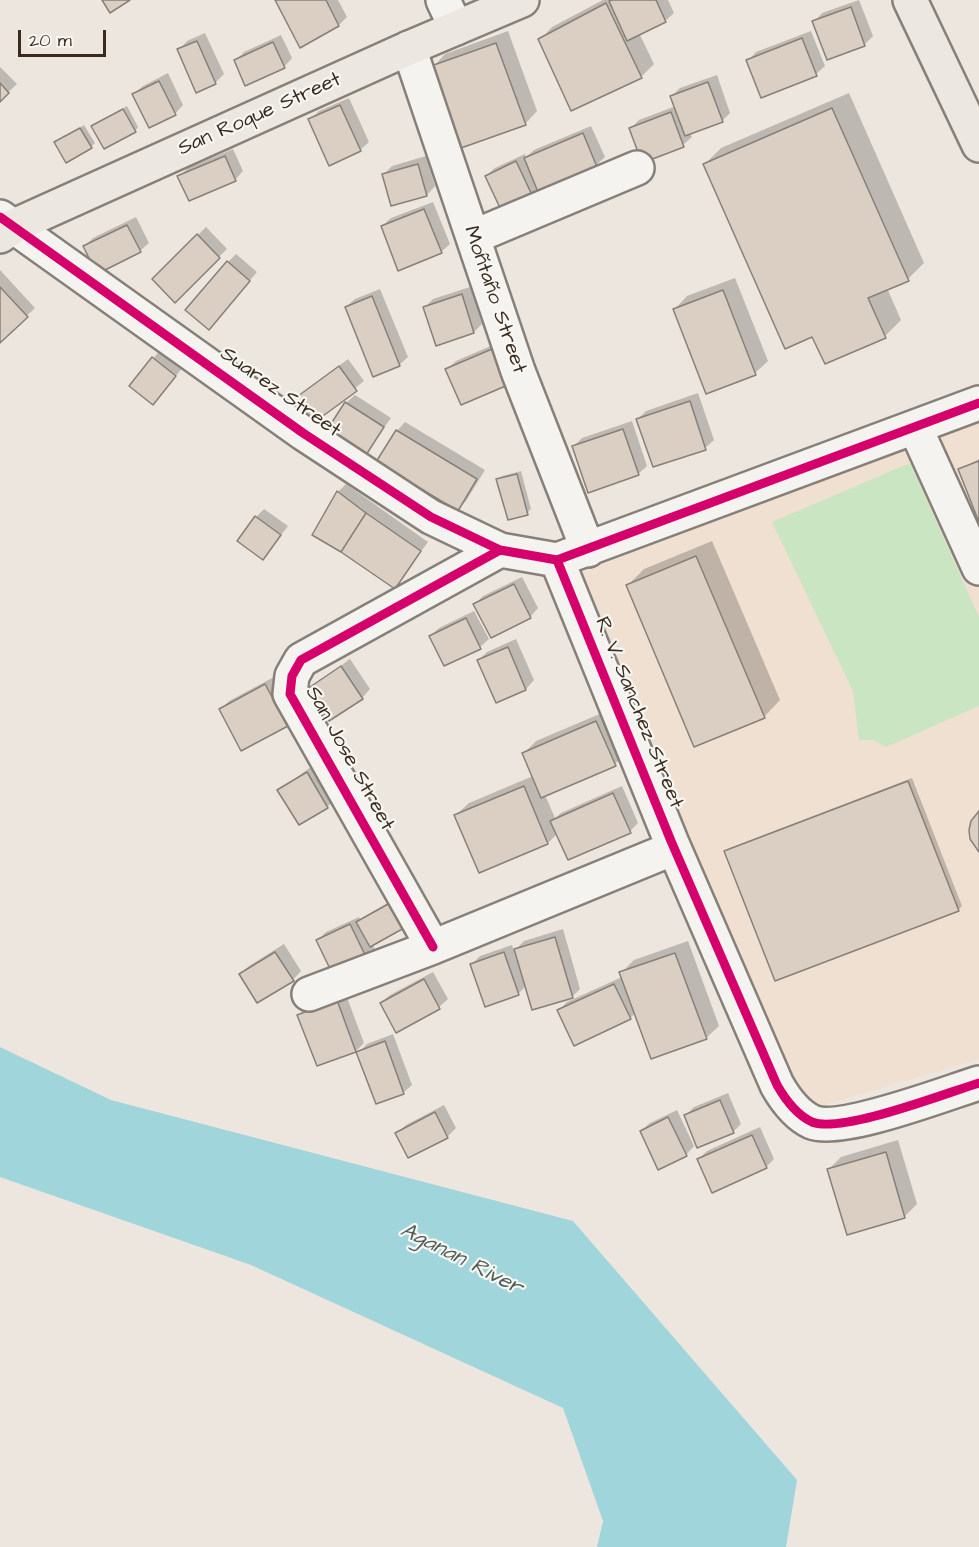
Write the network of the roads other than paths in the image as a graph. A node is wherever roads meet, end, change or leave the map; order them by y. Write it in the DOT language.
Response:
graph roads {
  1 [pos="522,0"];
  2 [pos="910,0"];
  3 [pos="450,14"];
  4 [pos="409,48"];
  5 [pos="979,146"];
  6 [pos="637,168"];
  7 [pos="5,226"];
  8 [pos="473,237"];
  9 [pos="979,403"];
  10 [pos="915,427"];
  11 [pos="500,550"];
  12 [pos="588,550"];
  13 [pos="557,560"];
  14 [pos="979,568"];
  15 [pos="674,848"];
  16 [pos="433,947"];
  17 [pos="309,994"];
  18 [pos="979,1083"];
  1 -- 3 [label="main road, San Roque Street"];
  2 -- 5 [label="main road"];
  3 -- 4 [label="main road, San Roque Street"];
  4 -- 7 [label="main road, San Roque Street"];
  4 -- 8 [label="street, Moñtaño Street"];
  6 -- 8 [label="street"];
  7 -- 11 [label="street, Suarez Street"];
  8 -- 12 [label="street, Moñtaño Street"];
  9 -- 10 [label="street"];
  10 -- 12 [label="street"];
  10 -- 14 [label="street"];
  11 -- 13 [label="street, Suarez Street"];
  11 -- 16 [label="street, San Jose Street"];
  12 -- 13 [label="street"];
  13 -- 15 [label="street, R. V. Sanchez Street"];
  15 -- 16 [label="street"];
  15 -- 18 [label="street, R. V. Sanchez Street"];
  16 -- 17 [label="street"];
}
